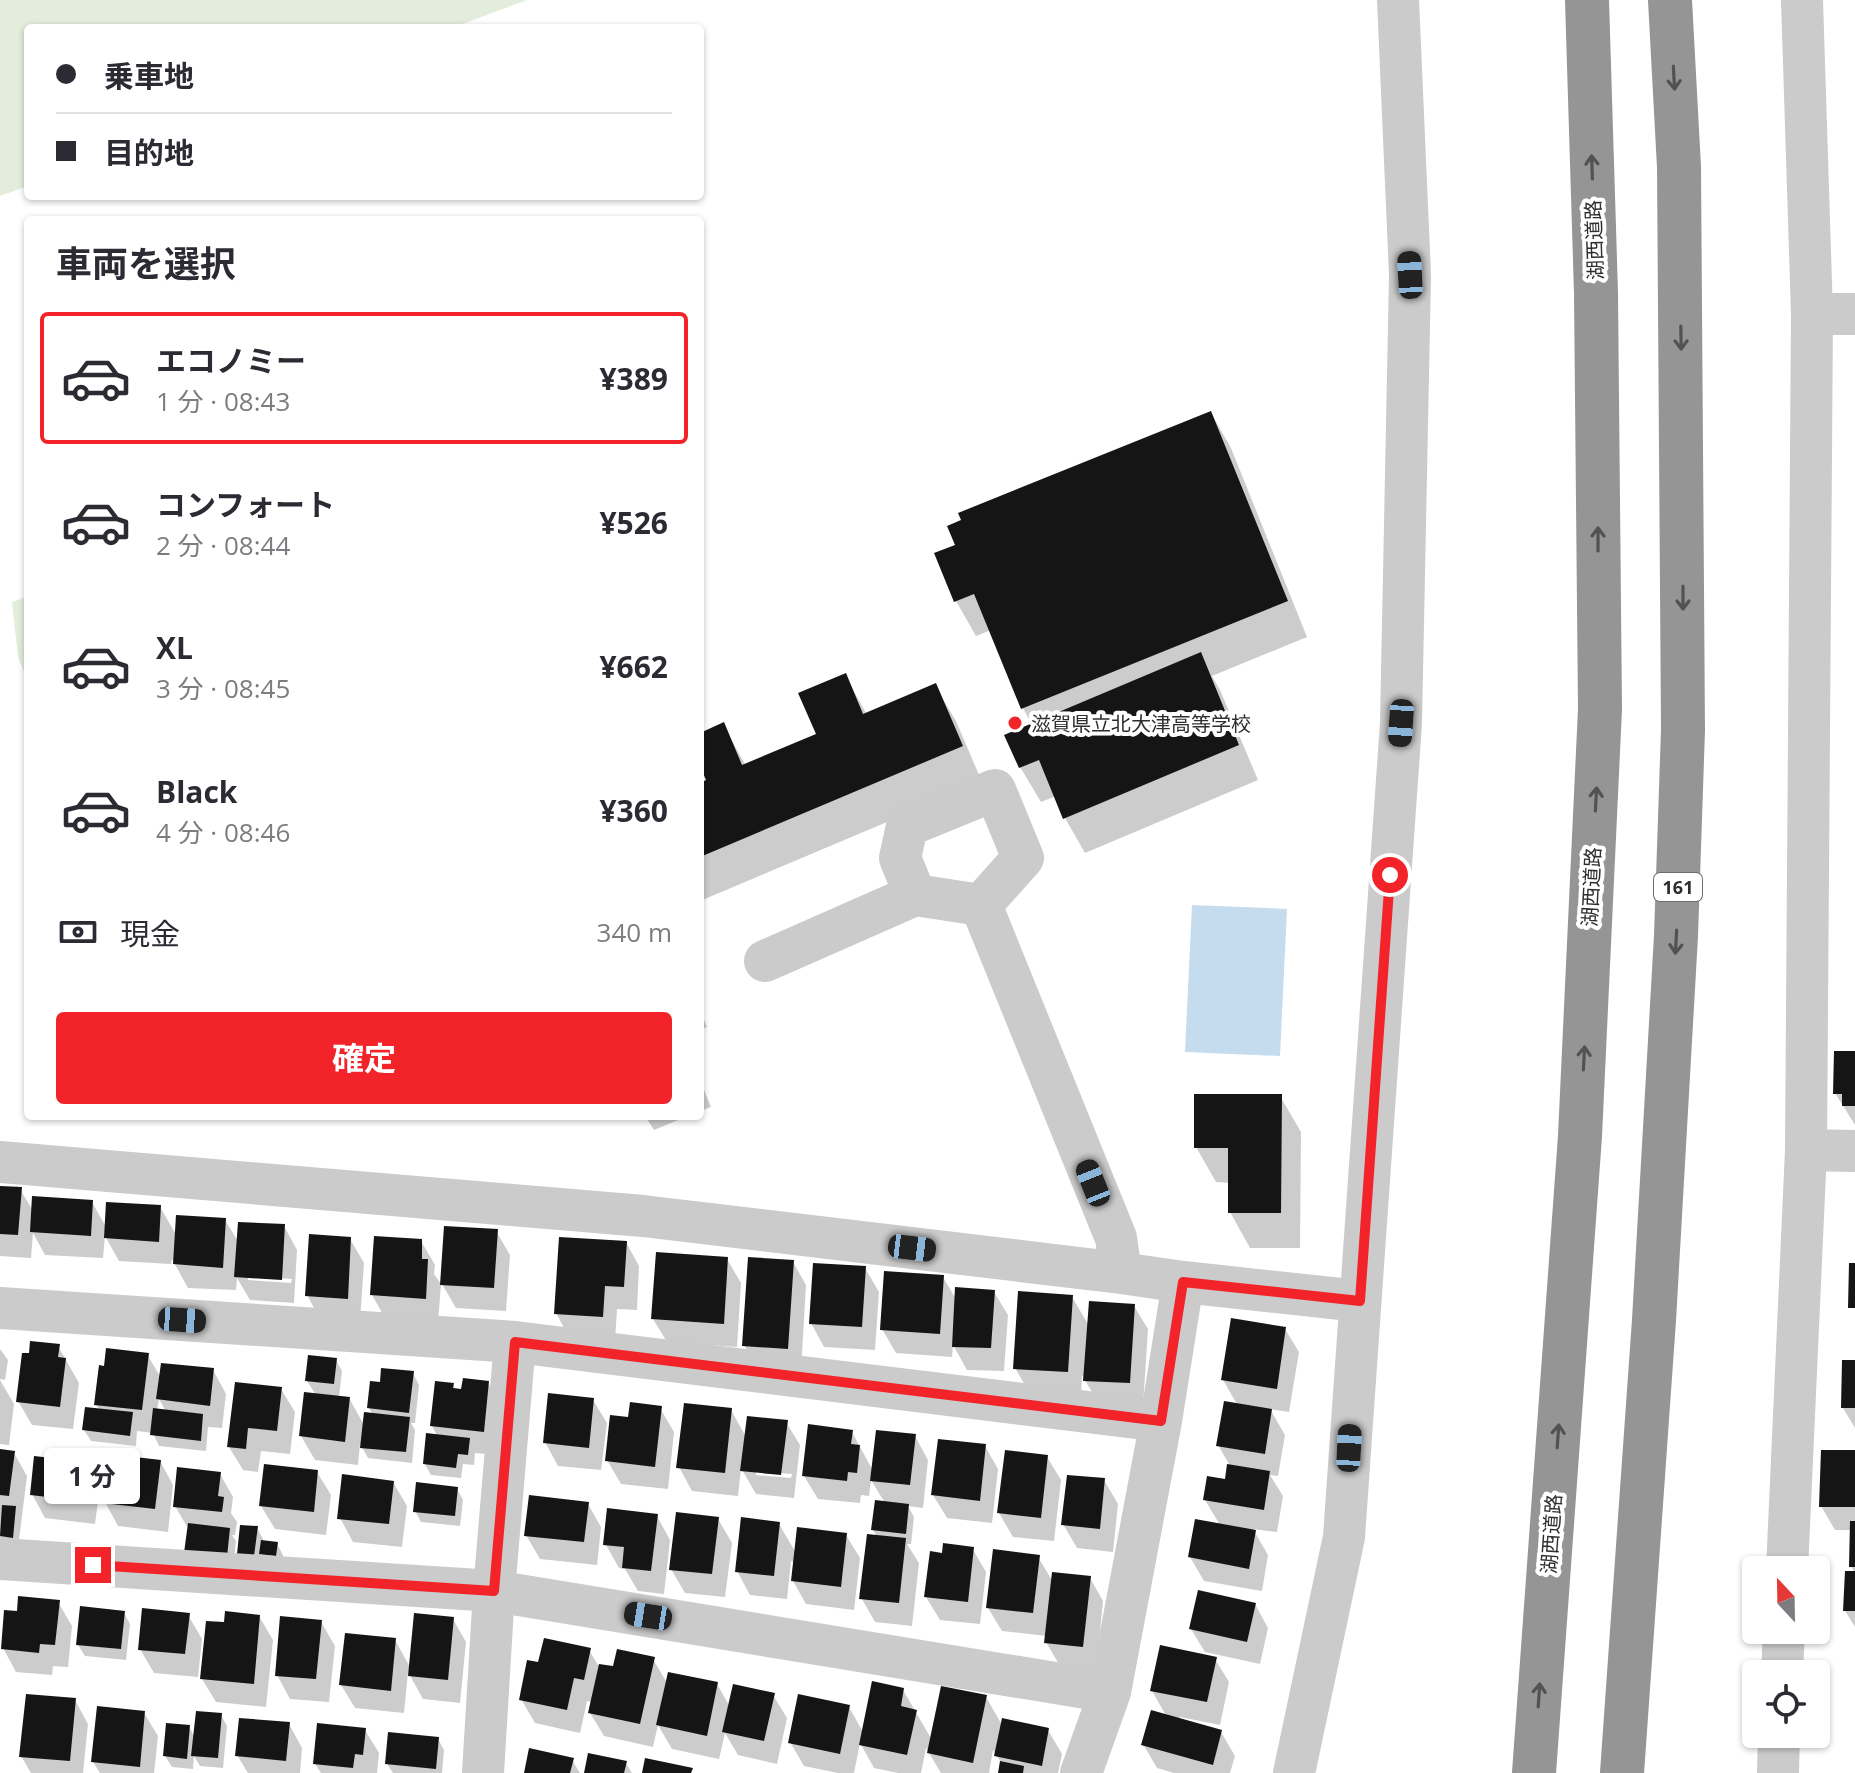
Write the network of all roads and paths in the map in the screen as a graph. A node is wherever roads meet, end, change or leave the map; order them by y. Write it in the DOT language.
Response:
graph roads {
  1 [pos="1398,0"];
  2 [pos="1587,0"];
  3 [pos="1670,0"];
  4 [pos="1802,0"];
  5 [pos="1812,314"];
  6 [pos="1855,314"];
  7 [pos="915,895"];
  8 [pos="981,905"];
  9 [pos="765,961"];
  10 [pos="1806,1150"];
  11 [pos="1855,1151"];
  12 [pos="0,1162"];
  13 [pos="1121,1273"];
  14 [pos="1183,1282"];
  15 [pos="1360,1301"];
  16 [pos="0,1308"];
  17 [pos="515,1342"];
  18 [pos="1161,1421"];
  19 [pos="1788,1556"];
  20 [pos="0,1559"];
  21 [pos="494,1591"];
  22 [pos="1110,1692"];
  23 [pos="1779,1748"];
  24 [pos="483,1773"];
  25 [pos="1081,1773"];
  26 [pos="1294,1773"];
  27 [pos="1534,1773"];
  28 [pos="1622,1773"];
  29 [pos="1778,1773"];
  1 -- 15 [label="street"];
  27 -- 2 [label="highway, 湖西道路, one-way"];
  3 -- 28 [label="highway, 161, one-way"];
  4 -- 5 [label="street"];
  5 -- 6 [label="street"];
  5 -- 10 [label="street"];
  7 -- 8 [label="street"];
  7 -- 8 [label="street"];
  7 -- 9 [label="street"];
  8 -- 13 [label="street"];
  10 -- 11 [label="street"];
  10 -- 19 [label="street"];
  12 -- 13 [label="street"];
  13 -- 14 [label="street"];
  14 -- 15 [label="street"];
  14 -- 18 [label="street"];
  15 -- 26 [label="street"];
  16 -- 17 [label="street"];
  17 -- 18 [label="street"];
  17 -- 21 [label="street"];
  18 -- 22 [label="street"];
  20 -- 21 [label="street"];
  21 -- 22 [label="street"];
  21 -- 24 [label="street"];
  22 -- 25 [label="street"];
  23 -- 29 [label="street"];
}
